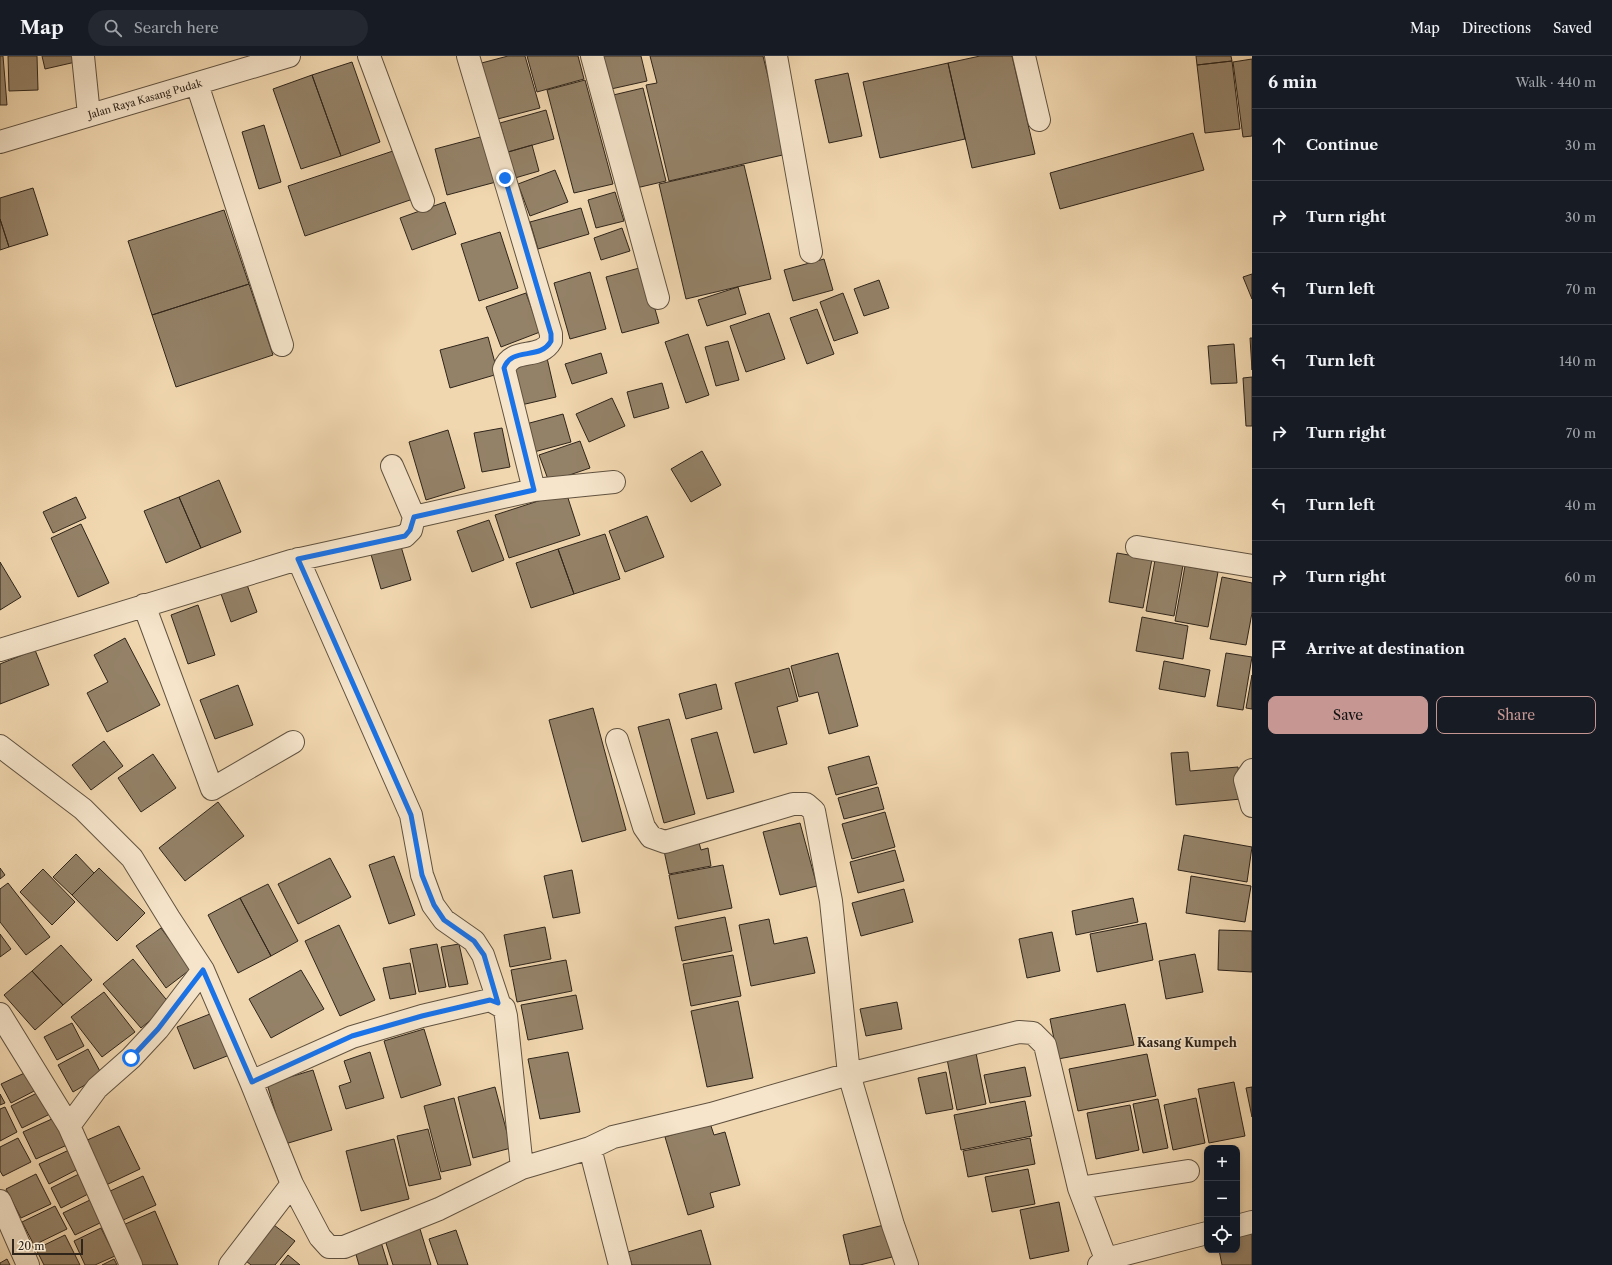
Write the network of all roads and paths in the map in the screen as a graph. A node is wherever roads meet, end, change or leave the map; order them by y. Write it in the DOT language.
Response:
graph roads {
  1 [pos="83,56"];
  2 [pos="289,56"];
  3 [pos="369,56"];
  4 [pos="468,56"];
  5 [pos="592,56"];
  6 [pos="776,56"];
  7 [pos="1024,56"];
  8 [pos="197,84"];
  9 [pos="89,115"];
  10 [pos="1039,120"];
  11 [pos="0,142"];
  12 [pos="423,201"];
  13 [pos="811,252"];
  14 [pos="658,298"];
  15 [pos="282,345"];
  16 [pos="392,466"];
  17 [pos="614,482"];
  18 [pos="534,490"];
  19 [pos="414,517"];
  20 [pos="1137,547"];
  21 [pos="298,559"];
  22 [pos="1252,566"];
  23 [pos="144,605"];
  24 [pos="0,650"];
  25 [pos="617,740"];
  26 [pos="292,742"];
  27 [pos="0,746"];
  28 [pos="1252,770"];
  29 [pos="1252,806"];
  30 [pos="203,970"];
  31 [pos="498,1003"];
  32 [pos="0,1014"];
  33 [pos="849,1074"];
  34 [pos="252,1082"];
  35 [pos="69,1126"];
  36 [pos="590,1148"];
  37 [pos="522,1168"];
  38 [pos="1188,1171"];
  39 [pos="292,1184"];
  40 [pos="1079,1188"];
  41 [pos="0,1201"];
  42 [pos="1252,1222"];
  43 [pos="1240,1225"];
  44 [pos="1204,1235"];
  45 [pos="1103,1262"];
  46 [pos="28,1265"];
  47 [pos="131,1265"];
  48 [pos="230,1265"];
  49 [pos="620,1265"];
  50 [pos="907,1265"];
  1 -- 9 [label="street"];
  2 -- 8 [label="street, Jalan Raya Kasang Pudak"];
  3 -- 12 [label="street"];
  4 -- 18 [label="street"];
  5 -- 14 [label="street"];
  6 -- 13 [label="street"];
  7 -- 10 [label="street"];
  8 -- 9 [label="street, Jalan Raya Kasang Pudak"];
  8 -- 15 [label="street"];
  9 -- 11 [label="street, Jalan Raya Kasang Pudak"];
  16 -- 19 [label="street"];
  17 -- 18 [label="street"];
  18 -- 19 [label="street"];
  19 -- 21 [label="street"];
  20 -- 22 [label="street"];
  21 -- 23 [label="street"];
  21 -- 31 [label="street"];
  23 -- 24 [label="street"];
  23 -- 26 [label="street"];
  25 -- 33 [label="street"];
  27 -- 30 [label="street"];
  28 -- 29 [label="street"];
  30 -- 34 [label="street"];
  30 -- 35 [label="street"];
  31 -- 34 [label="street"];
  31 -- 37 [label="street"];
  32 -- 35 [label="street"];
  33 -- 36 [label="street"];
  33 -- 40 [label="street"];
  33 -- 50 [label="street"];
  34 -- 39 [label="street"];
  35 -- 47 [label="street"];
  36 -- 37 [label="street"];
  36 -- 49 [label="street"];
  37 -- 39 [label="street"];
  38 -- 40 [label="street"];
  39 -- 48 [label="street"];
  40 -- 45 [label="street"];
  41 -- 46 [label="street"];
  42 -- 43 [label="street"];
  44 -- 45 [label="street"];
}
